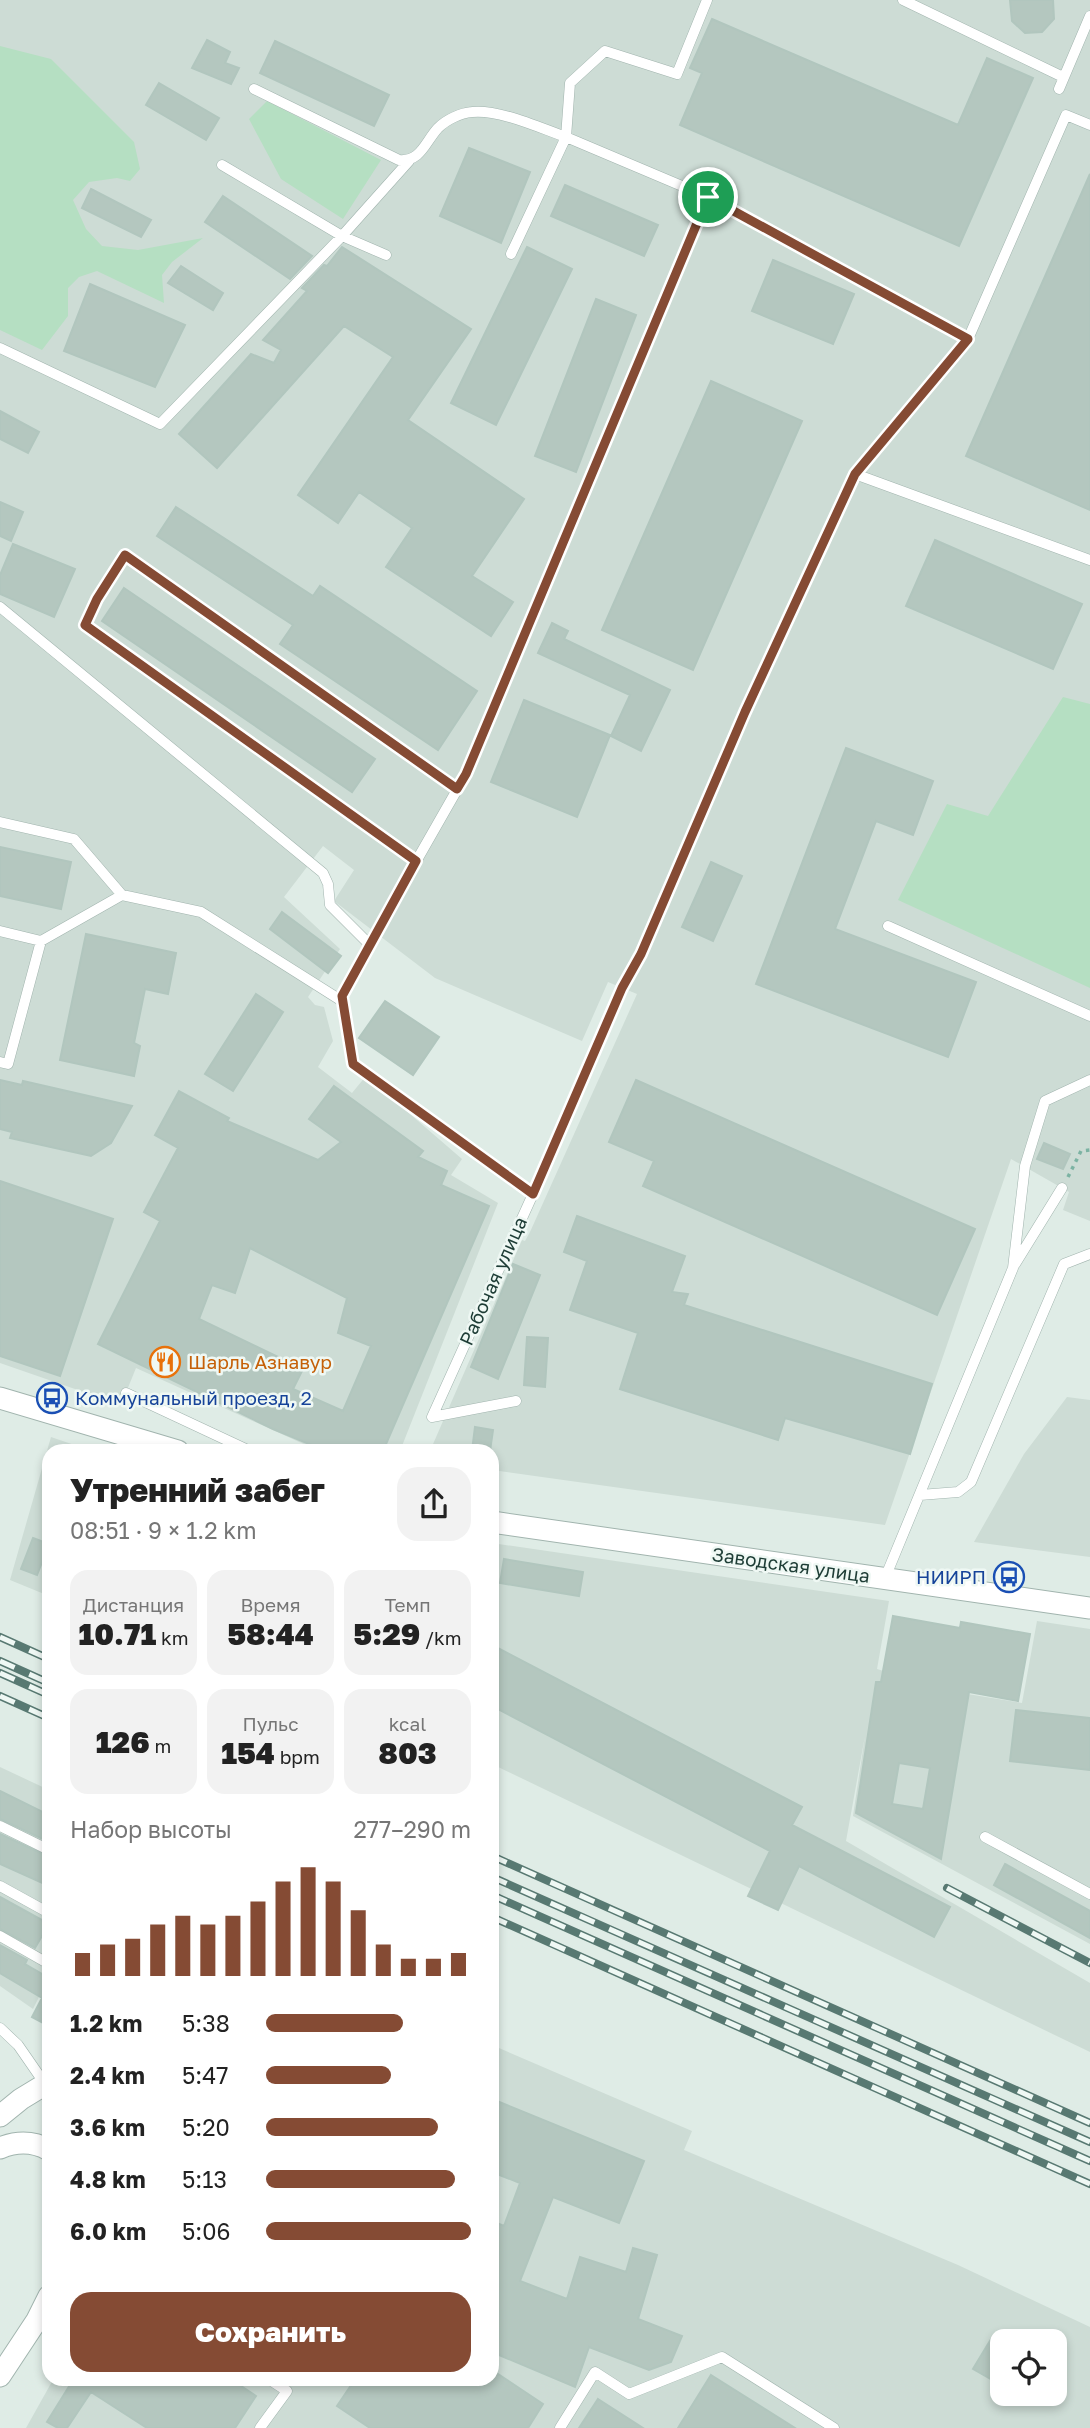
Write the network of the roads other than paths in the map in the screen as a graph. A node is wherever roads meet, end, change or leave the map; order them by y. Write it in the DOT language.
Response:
graph roads {
  1 [pos="707,0"];
  2 [pos="903,0"];
  3 [pos="1090,16"];
  4 [pos="1063,77"];
  5 [pos="254,89"];
  6 [pos="1059,89"];
  7 [pos="1090,125"];
  8 [pos="566,137"];
  9 [pos="408,161"];
  10 [pos="222,164"];
  11 [pos="708,197"];
  12 [pos="342,236"];
  13 [pos="511,254"];
  14 [pos="386,255"];
  15 [pos="968,339"];
  16 [pos="0,348"];
  17 [pos="855,474"];
  18 [pos="1090,560"];
  19 [pos="0,607"];
  20 [pos="457,789"];
  21 [pos="0,822"];
  22 [pos="416,861"];
  23 [pos="122,895"];
  24 [pos="888,926"];
  25 [pos="0,930"];
  26 [pos="41,941"];
  27 [pos="369,944"];
  28 [pos="342,1001"];
  29 [pos="1090,1016"];
  30 [pos="0,1062"];
  31 [pos="1090,1080"];
  32 [pos="1062,1188"];
  33 [pos="533,1194"];
  34 [pos="1090,1254"];
  35 [pos="1013,1268"];
  36 [pos="126,1393"];
  37 [pos="0,1398"];
  38 [pos="516,1401"];
  39 [pos="154,1444"];
  40 [pos="235,1444"];
  41 [pos="920,1495"];
  42 [pos="499,1523"];
  43 [pos="885,1578"];
  44 [pos="1090,1608"];
  45 [pos="0,1826"];
  46 [pos="985,1837"];
  47 [pos="42,1847"];
  48 [pos="0,1886"];
  49 [pos="1090,1894"];
  50 [pos="42,1909"];
  51 [pos="0,1936"];
  52 [pos="42,1960"];
  53 [pos="0,2028"];
  54 [pos="42,2076"];
  55 [pos="42,2087"];
  56 [pos="0,2116"];
  57 [pos="0,2148"];
  58 [pos="42,2148"];
  59 [pos="42,2310"];
  60 [pos="0,2376"];
  61 [pos="279,2386"];
  62 [pos="260,2428"];
  63 [pos="559,2428"];
  64 [pos="834,2428"];
  1 -- 8 [label="lane"];
  2 -- 4 [label="lane"];
  3 -- 4 [label="lane"];
  4 -- 6 [label="lane"];
  5 -- 9 [label="lane"];
  7 -- 15 [label="lane, Рабочая улица"];
  8 -- 9 [label="lane"];
  8 -- 11 [label="lane"];
  8 -- 13 [label="lane"];
  9 -- 12 [label="lane"];
  10 -- 12 [label="lane"];
  11 -- 15 [label="lane"];
  11 -- 20 [label="lane"];
  12 -- 14 [label="lane"];
  12 -- 16 [label="lane"];
  15 -- 17 [label="lane, Рабочая улица"];
  17 -- 18 [label="lane"];
  17 -- 33 [label="lane, Рабочая улица"];
  19 -- 27 [label="lane"];
  20 -- 22 [label="lane"];
  20 -- 22 [label="lane"];
  21 -- 23 [label="lane"];
  22 -- 27 [label="lane"];
  23 -- 26 [label="lane"];
  23 -- 28 [label="lane"];
  24 -- 29 [label="lane"];
  25 -- 26 [label="lane"];
  26 -- 30 [label="lane"];
  27 -- 28 [label="lane"];
  28 -- 33 [label="lane"];
  31 -- 35 [label="lane"];
  32 -- 35 [label="lane"];
  33 -- 38 [label="lane, Рабочая улица"];
  34 -- 41 [label="lane"];
  35 -- 41 [label="lane"];
  36 -- 40 [label="lane"];
  37 -- 39 [label="street"];
  41 -- 43 [label="lane"];
  42 -- 43 [label="street, Заводская улица"];
  43 -- 44 [label="street, Заводская улица"];
  45 -- 47 [label="lane"];
  46 -- 49 [label="lane"];
  48 -- 50 [label="lane"];
  51 -- 52 [label="lane"];
  53 -- 54 [label="lane"];
  55 -- 56 [label="street"];
  57 -- 58 [label="street"];
  59 -- 60 [label="street"];
  61 -- 62 [label="lane"];
  63 -- 64 [label="lane"];
}
